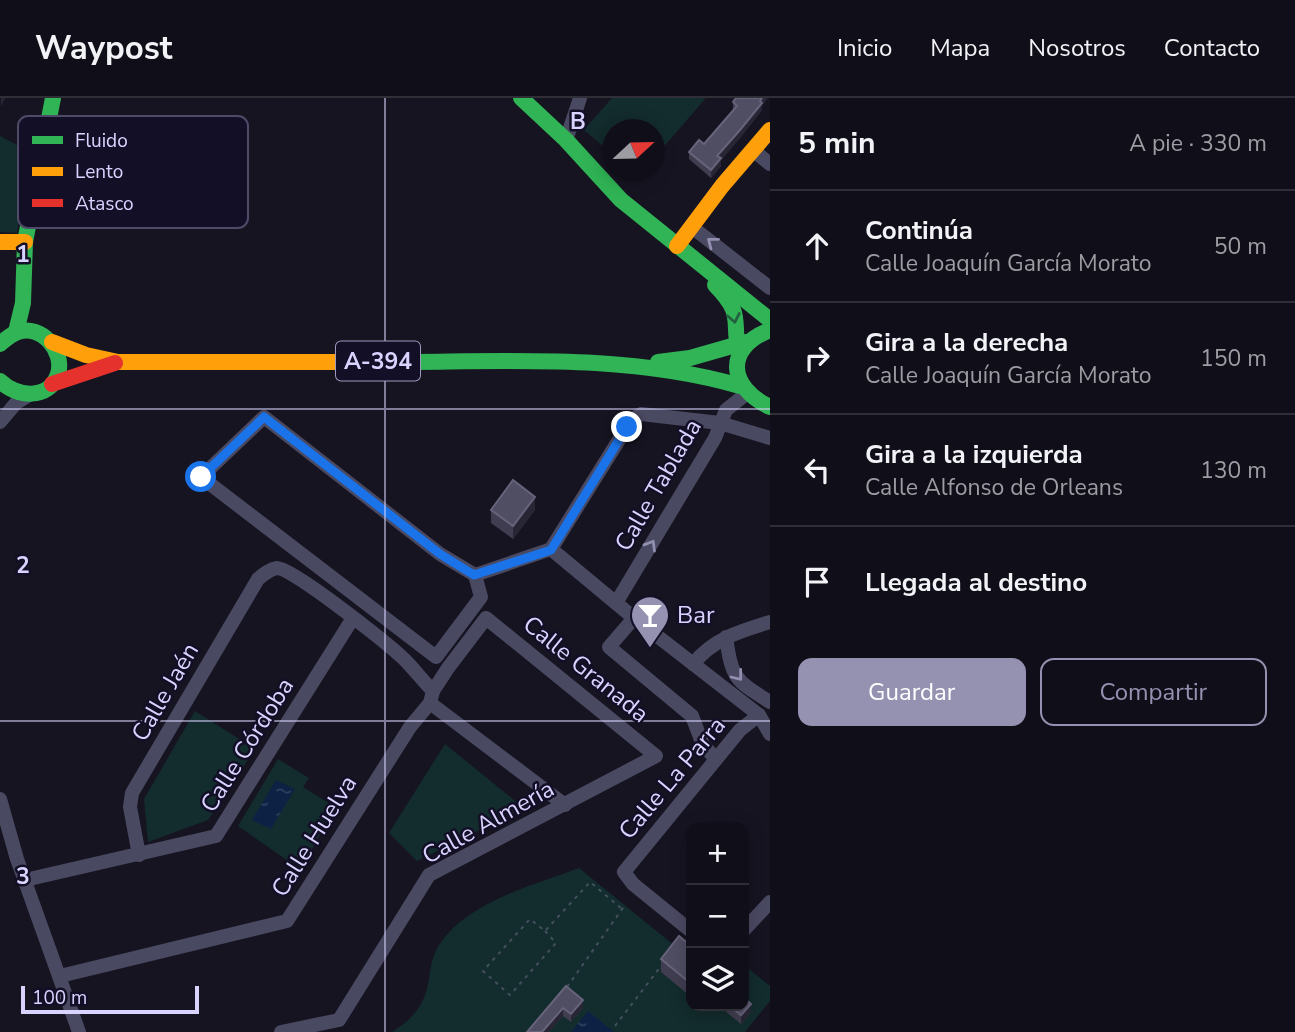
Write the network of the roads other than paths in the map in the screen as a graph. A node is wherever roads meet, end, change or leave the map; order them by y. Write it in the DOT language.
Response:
graph roads {
  1 [pos="53,98"];
  2 [pos="521,98"];
  3 [pos="580,98"];
  4 [pos="50,116"];
  5 [pos="770,130"];
  6 [pos="566,140"];
  7 [pos="753,150"];
  8 [pos="770,164"];
  9 [pos="692,227"];
  10 [pos="28,228"];
  11 [pos="0,242"];
  12 [pos="25,242"];
  13 [pos="680,248"];
  14 [pos="770,288"];
  15 [pos="23,303"];
  16 [pos="770,320"];
  17 [pos="770,330"];
  18 [pos="36,331"];
  19 [pos="16,332"];
  20 [pos="52,342"];
  21 [pos="0,344"];
  22 [pos="741,346"];
  23 [pos="118,362"];
  24 [pos="637,365"];
  25 [pos="0,382"];
  26 [pos="52,384"];
  27 [pos="743,390"];
  28 [pos="30,395"];
  29 [pos="770,407"];
  30 [pos="0,422"];
  31 [pos="720,423"];
  32 [pos="770,438"];
  33 [pos="551,550"];
  34 [pos="474,575"];
  35 [pos="616,603"];
  36 [pos="352,618"];
  37 [pos="486,618"];
  38 [pos="634,618"];
  39 [pos="770,622"];
  40 [pos="726,637"];
  41 [pos="693,664"];
  42 [pos="432,697"];
  43 [pos="770,702"];
  44 [pos="759,715"];
  45 [pos="770,734"];
  46 [pos="656,756"];
  47 [pos="716,760"];
  48 [pos="0,799"];
  49 [pos="565,805"];
  50 [pos="139,855"];
  51 [pos="25,880"];
  52 [pos="770,902"];
  53 [pos="749,925"];
  54 [pos="686,926"];
  55 [pos="60,976"];
  56 [pos="79,1032"];
  57 [pos="281,1032"];
  1 -- 4 [label="main road"];
  2 -- 6 [label="main road"];
  3 -- 6 [label="street"];
  5 -- 7 [label="main road"];
  6 -- 13 [label="main road"];
  7 -- 8 [label="street"];
  7 -- 9 [label="main road"];
  9 -- 13 [label="main road"];
  14 -- 9 [label="street, one-way"];
  10 -- 12 [label="main road"];
  11 -- 12 [label="main road"];
  12 -- 15 [label="main road"];
  13 -- 16 [label="main road"];
  13 -- 22 [label="main road, one-way"];
  15 -- 18 [label="main road"];
  15 -- 19 [label="main road"];
  17 -- 22 [label="main road, A-394"];
  18 -- 19 [label="main road"];
  18 -- 20 [label="main road, A-394"];
  19 -- 21 [label="main road"];
  20 -- 23 [label="main road, A-394"];
  20 -- 26 [label="main road"];
  22 -- 24 [label="main road, A-394"];
  22 -- 27 [label="main road"];
  23 -- 24 [label="main road, A-394"];
  23 -- 26 [label="main road, A-394"];
  24 -- 27 [label="main road, A-394"];
  25 -- 28 [label="main road"];
  26 -- 28 [label="main road, A-394"];
  27 -- 29 [label="main road, A-394"];
  27 -- 31 [label="street, Calle Tablada"];
  28 -- 30 [label="street"];
  31 -- 32 [label="street"];
  31 -- 33 [label="street"];
  35 -- 31 [label="street, Calle Tablada, one-way"];
  33 -- 34 [label="street"];
  33 -- 35 [label="street"];
  34 -- 34 [label="street"];
  35 -- 38 [label="street"];
  36 -- 42 [label="street"];
  36 -- 50 [label="street, Calle Córdoba"];
  36 -- 50 [label="street, Calle Jaén"];
  37 -- 42 [label="street, Calle Huelva"];
  37 -- 46 [label="street, Calle Granada"];
  38 -- 41 [label="street"];
  38 -- 47 [label="street"];
  39 -- 40 [label="street"];
  40 -- 41 [label="street"];
  40 -- 43 [label="street, one-way"];
  41 -- 44 [label="street"];
  42 -- 49 [label="street"];
  42 -- 55 [label="street, Calle Huelva"];
  44 -- 45 [label="street"];
  44 -- 47 [label="street, Calle La Parra"];
  46 -- 49 [label="street, Calle Almería"];
  47 -- 54 [label="street, Calle La Parra"];
  48 -- 51 [label="street"];
  49 -- 57 [label="street, Calle Almería"];
  50 -- 51 [label="street, Calle Córdoba"];
  51 -- 55 [label="street"];
  52 -- 53 [label="street"];
  55 -- 56 [label="street"];
}
